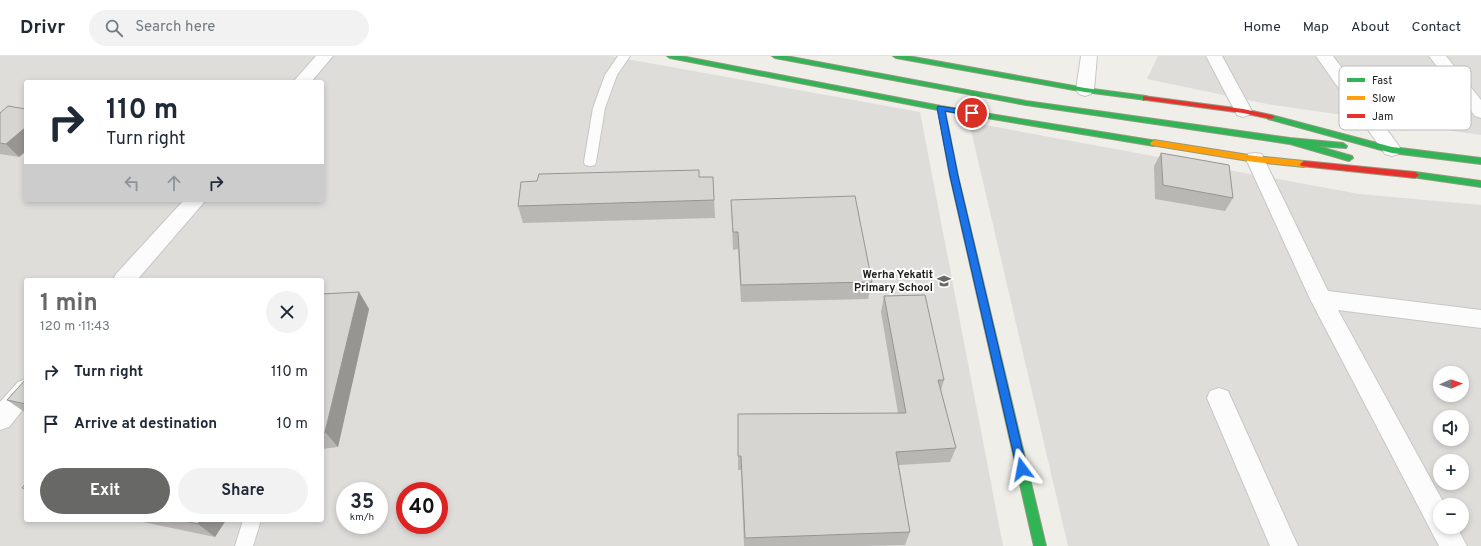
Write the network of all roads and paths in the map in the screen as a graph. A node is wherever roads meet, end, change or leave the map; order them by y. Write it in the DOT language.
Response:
graph roads {
  1 [pos="325,56"];
  2 [pos="624,56"];
  3 [pos="670,56"];
  4 [pos="775,56"];
  5 [pos="896,56"];
  6 [pos="1089,56"];
  7 [pos="1214,56"];
  8 [pos="1324,56"];
  9 [pos="1437,56"];
  10 [pos="1445,66"];
  11 [pos="1339,77"];
  12 [pos="304,80"];
  13 [pos="1084,90"];
  14 [pos="1471,99"];
  15 [pos="941,108"];
  16 [pos="1243,111"];
  17 [pos="1481,112"];
  18 [pos="1378,130"];
  19 [pos="1290,141"];
  20 [pos="1392,150"];
  21 [pos="1255,159"];
  22 [pos="1481,161"];
  23 [pos="590,162"];
  24 [pos="1403,173"];
  25 [pos="1481,184"];
  26 [pos="194,202"];
  27 [pos="126,278"];
  28 [pos="1321,299"];
  29 [pos="1481,319"];
  30 [pos="24,391"];
  31 [pos="1219,398"];
  32 [pos="0,419"];
  33 [pos="1433,509"];
  34 [pos="251,522"];
  35 [pos="1447,534"];
  36 [pos="244,546"];
  37 [pos="1040,546"];
  38 [pos="1284,546"];
  39 [pos="1453,546"];
  1 -- 12 [label="street"];
  2 -- 23 [label="lane"];
  3 -- 15 [label="main road"];
  4 -- 19 [label="main road"];
  5 -- 13 [label="main road"];
  6 -- 13 [label="street"];
  7 -- 16 [label="street"];
  8 -- 11 [label="street"];
  9 -- 10 [label="street"];
  13 -- 16 [label="main road"];
  14 -- 17 [label="street"];
  15 -- 21 [label="main road"];
  15 -- 37 [label="main road"];
  16 -- 20 [label="main road"];
  18 -- 20 [label="street"];
  19 -- 20 [label="main road"];
  19 -- 24 [label="main road"];
  20 -- 22 [label="main road"];
  21 -- 24 [label="main road"];
  21 -- 28 [label="street"];
  24 -- 25 [label="main road"];
  26 -- 27 [label="street"];
  28 -- 29 [label="street"];
  28 -- 33 [label="street"];
  30 -- 32 [label="street"];
  31 -- 38 [label="street"];
  34 -- 36 [label="lane"];
  35 -- 39 [label="street"];
}
